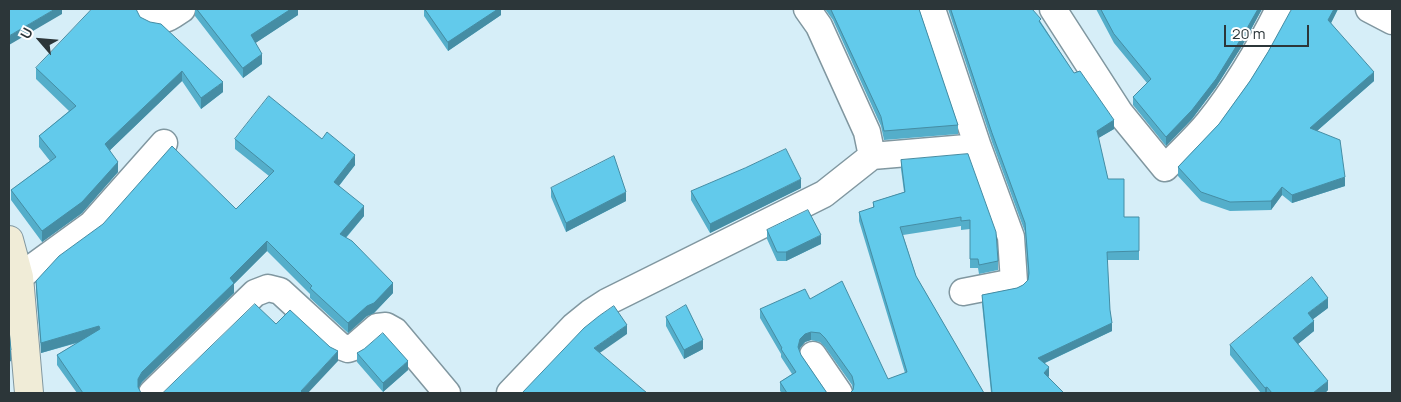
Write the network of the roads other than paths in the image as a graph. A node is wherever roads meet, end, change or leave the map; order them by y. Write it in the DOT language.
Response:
graph roads {
  1 [pos="147,9"];
  2 [pos="182,9"];
  3 [pos="807,9"];
  4 [pos="932,9"];
  5 [pos="1053,9"];
  6 [pos="1279,9"];
  7 [pos="1369,9"];
  8 [pos="1392,22"];
  9 [pos="164,143"];
  10 [pos="978,147"];
  11 [pos="872,156"];
  12 [pos="9,240"];
  13 [pos="19,277"];
  14 [pos="963,292"];
  15 [pos="813,355"];
  16 [pos="28,393"];
  17 [pos="152,393"];
  18 [pos="447,393"];
  19 [pos="510,393"];
  20 [pos="839,393"];
  1 -- 2 [label="street"];
  3 -- 11 [label="street"];
  4 -- 10 [label="street"];
  5 -- 6 [label="street"];
  7 -- 8 [label="street"];
  9 -- 13 [label="street"];
  10 -- 11 [label="street"];
  10 -- 14 [label="street"];
  11 -- 19 [label="street"];
  12 -- 13 [label="main road"];
  13 -- 16 [label="main road"];
  15 -- 20 [label="street"];
  17 -- 18 [label="street"];
}
